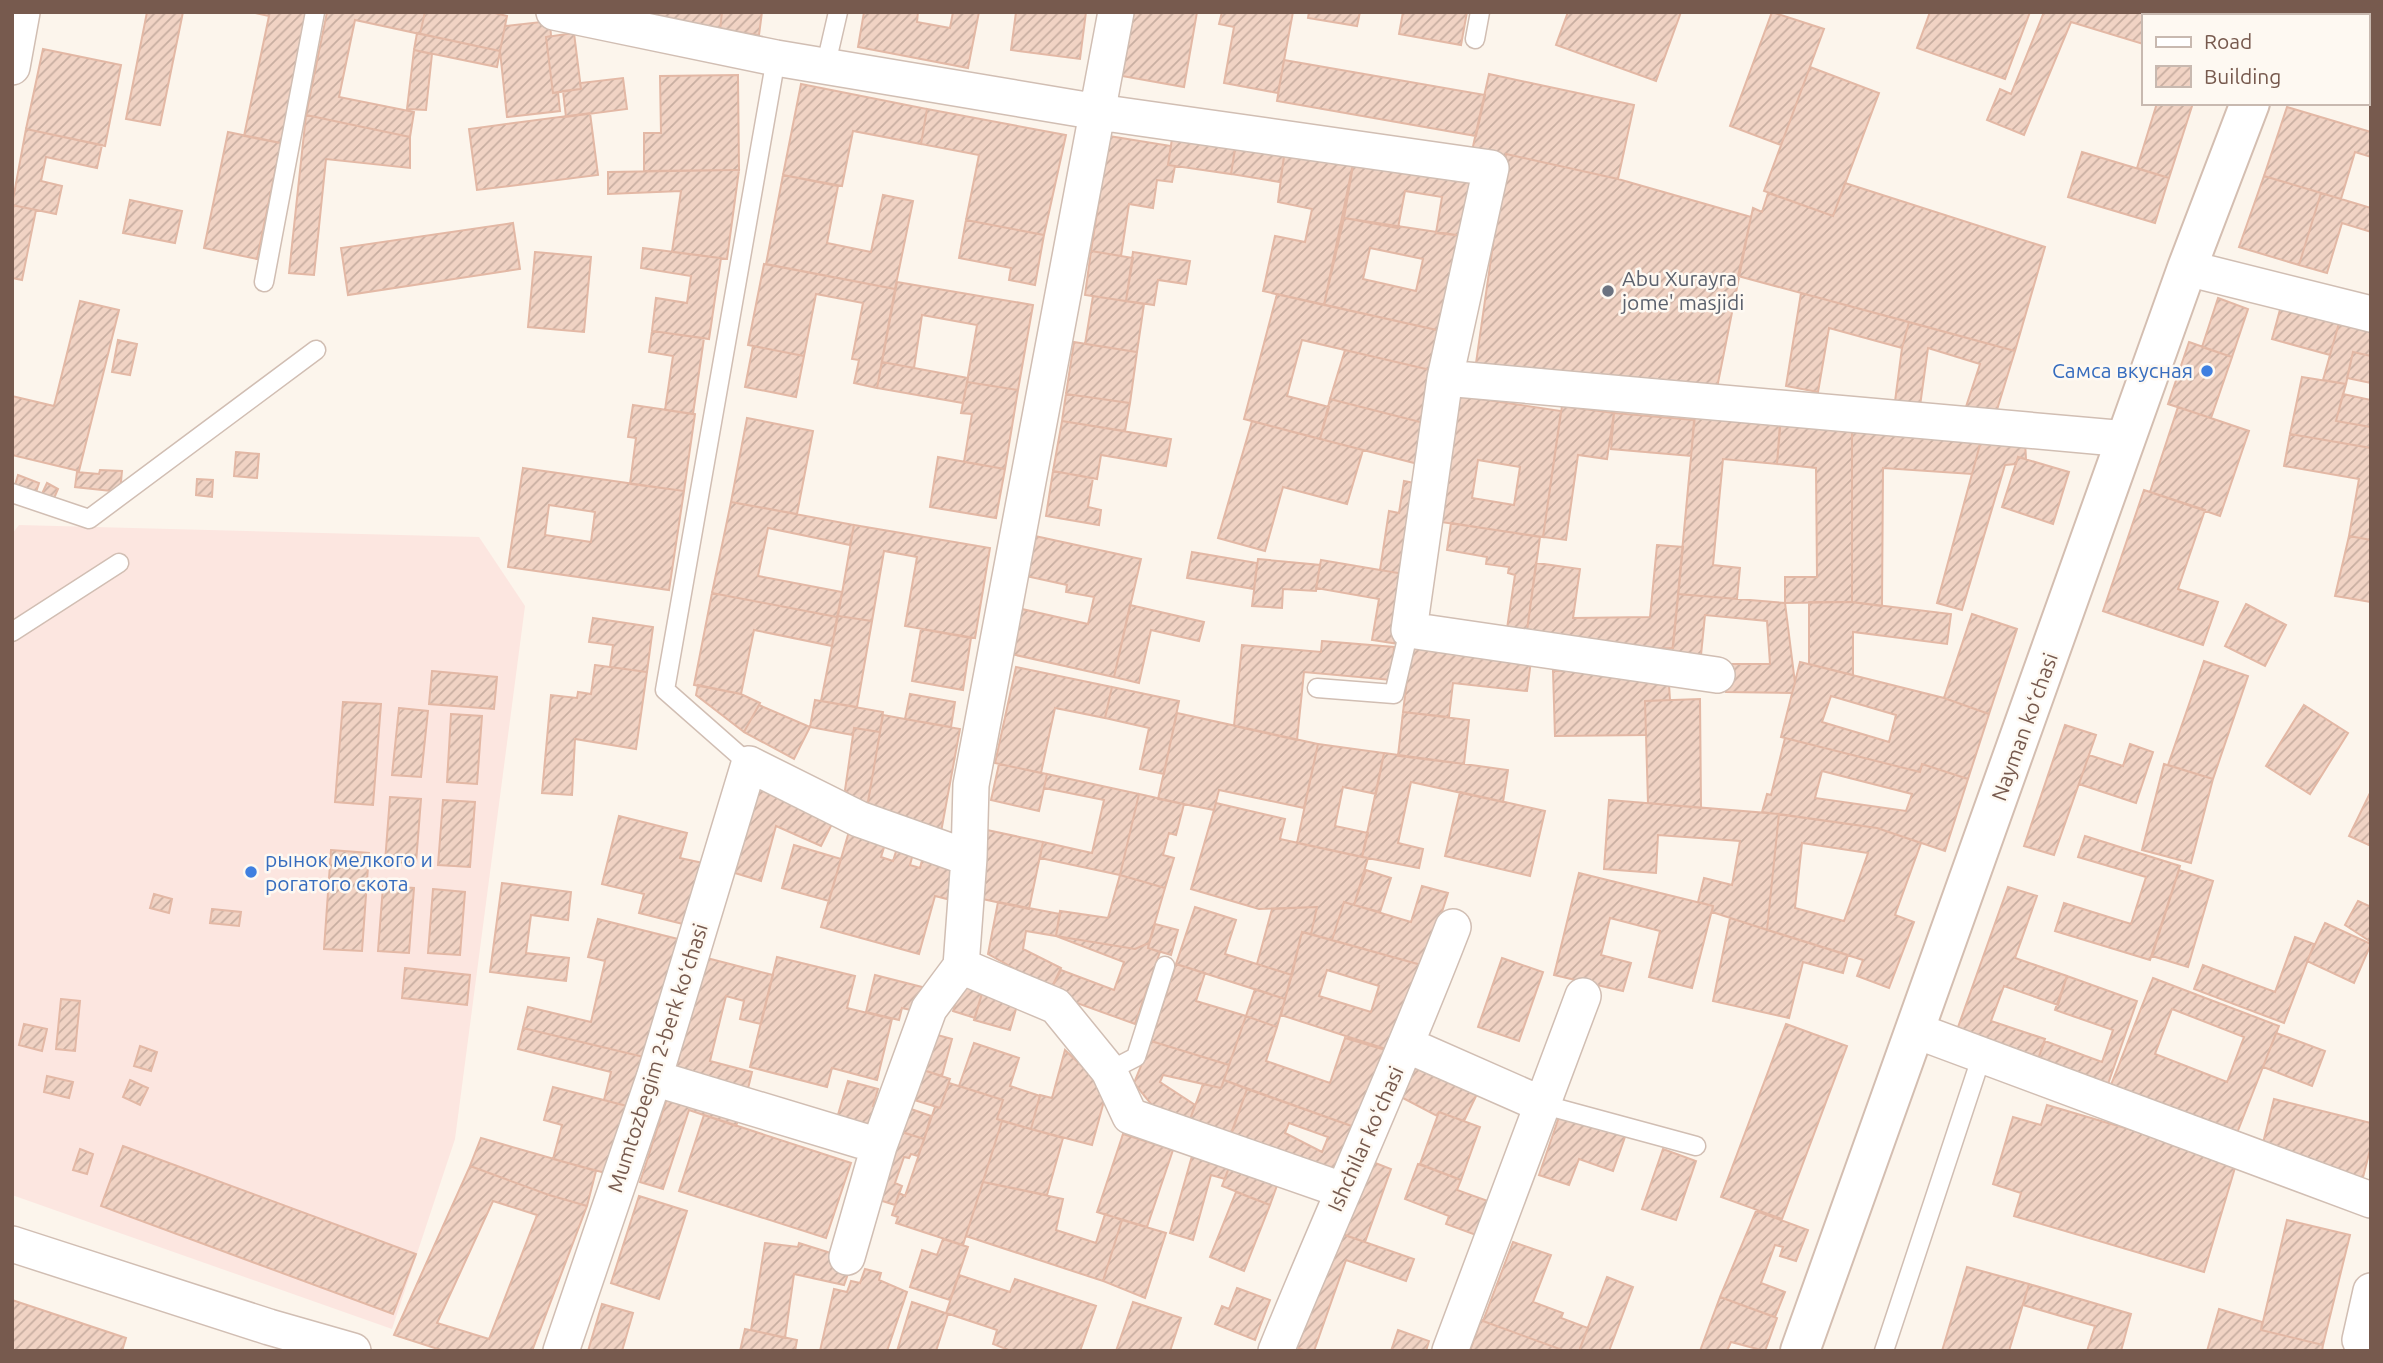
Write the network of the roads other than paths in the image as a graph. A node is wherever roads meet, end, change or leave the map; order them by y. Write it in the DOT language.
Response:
graph roads {
  1 [pos="22,12"];
  2 [pos="315,12"];
  3 [pos="838,12"];
  4 [pos="1116,12"];
  5 [pos="1480,12"];
  6 [pos="576,14"];
  7 [pos="1475,39"];
  8 [pos="776,58"];
  9 [pos="826,64"];
  10 [pos="12,67"];
  11 [pos="2249,105"];
  12 [pos="1098,112"];
  13 [pos="2187,268"];
  14 [pos="264,282"];
  15 [pos="2371,314"];
  16 [pos="316,351"];
  17 [pos="1445,378"];
  18 [pos="2127,439"];
  19 [pos="12,493"];
  20 [pos="119,563"];
  21 [pos="1409,630"];
  22 [pos="12,632"];
  23 [pos="1717,675"];
  24 [pos="1317,688"];
  25 [pos="749,764"];
  26 [pos="969,858"];
  27 [pos="1453,927"];
  28 [pos="1166,965"];
  29 [pos="961,966"];
  30 [pos="1583,996"];
  31 [pos="1917,1031"];
  32 [pos="1408,1045"];
  33 [pos="1982,1055"];
  34 [pos="1109,1071"];
  35 [pos="654,1078"];
  36 [pos="1541,1104"];
  37 [pos="879,1146"];
  38 [pos="1696,1146"];
  39 [pos="1342,1190"];
  40 [pos="2371,1200"];
  41 [pos="12,1244"];
  42 [pos="847,1257"];
  43 [pos="2371,1291"];
  44 [pos="281,1339"];
  45 [pos="354,1351"];
  46 [pos="561,1351"];
  47 [pos="1276,1351"];
  48 [pos="1450,1351"];
  49 [pos="1800,1351"];
  50 [pos="1884,1351"];
  51 [pos="2367,1351"];
  1 -- 10 [label="street"];
  2 -- 14 [label="lane"];
  3 -- 9 [label="lane"];
  4 -- 12 [label="street"];
  5 -- 7 [label="lane"];
  6 -- 8 [label="street"];
  8 -- 9 [label="street"];
  8 -- 25 [label="lane"];
  9 -- 12 [label="street"];
  11 -- 13 [label="main road, Nayman koʻchasi"];
  12 -- 17 [label="street"];
  12 -- 26 [label="street"];
  13 -- 15 [label="street"];
  13 -- 18 [label="main road, Nayman koʻchasi"];
  16 -- 19 [label="lane"];
  17 -- 18 [label="street"];
  17 -- 21 [label="street"];
  18 -- 31 [label="main road, Nayman koʻchasi"];
  20 -- 22 [label="lane"];
  21 -- 23 [label="street"];
  21 -- 24 [label="lane"];
  25 -- 26 [label="street"];
  25 -- 35 [label="street, Mumtozbegim 2-berk koʻchasi"];
  26 -- 29 [label="street"];
  27 -- 32 [label="street, Ishchilar koʻchasi"];
  28 -- 34 [label="lane"];
  29 -- 34 [label="street"];
  29 -- 37 [label="street"];
  30 -- 36 [label="street"];
  31 -- 33 [label="street"];
  31 -- 49 [label="main road, Nayman koʻchasi"];
  32 -- 36 [label="street"];
  32 -- 39 [label="street, Ishchilar koʻchasi"];
  33 -- 40 [label="street"];
  33 -- 50 [label="lane"];
  34 -- 39 [label="street"];
  35 -- 37 [label="street"];
  35 -- 46 [label="street, Mumtozbegim 2-berk koʻchasi"];
  36 -- 38 [label="lane"];
  36 -- 48 [label="street"];
  37 -- 42 [label="street"];
  39 -- 47 [label="street, Ishchilar koʻchasi"];
  41 -- 44 [label="street"];
  43 -- 51 [label="street"];
  44 -- 45 [label="street"];
}
